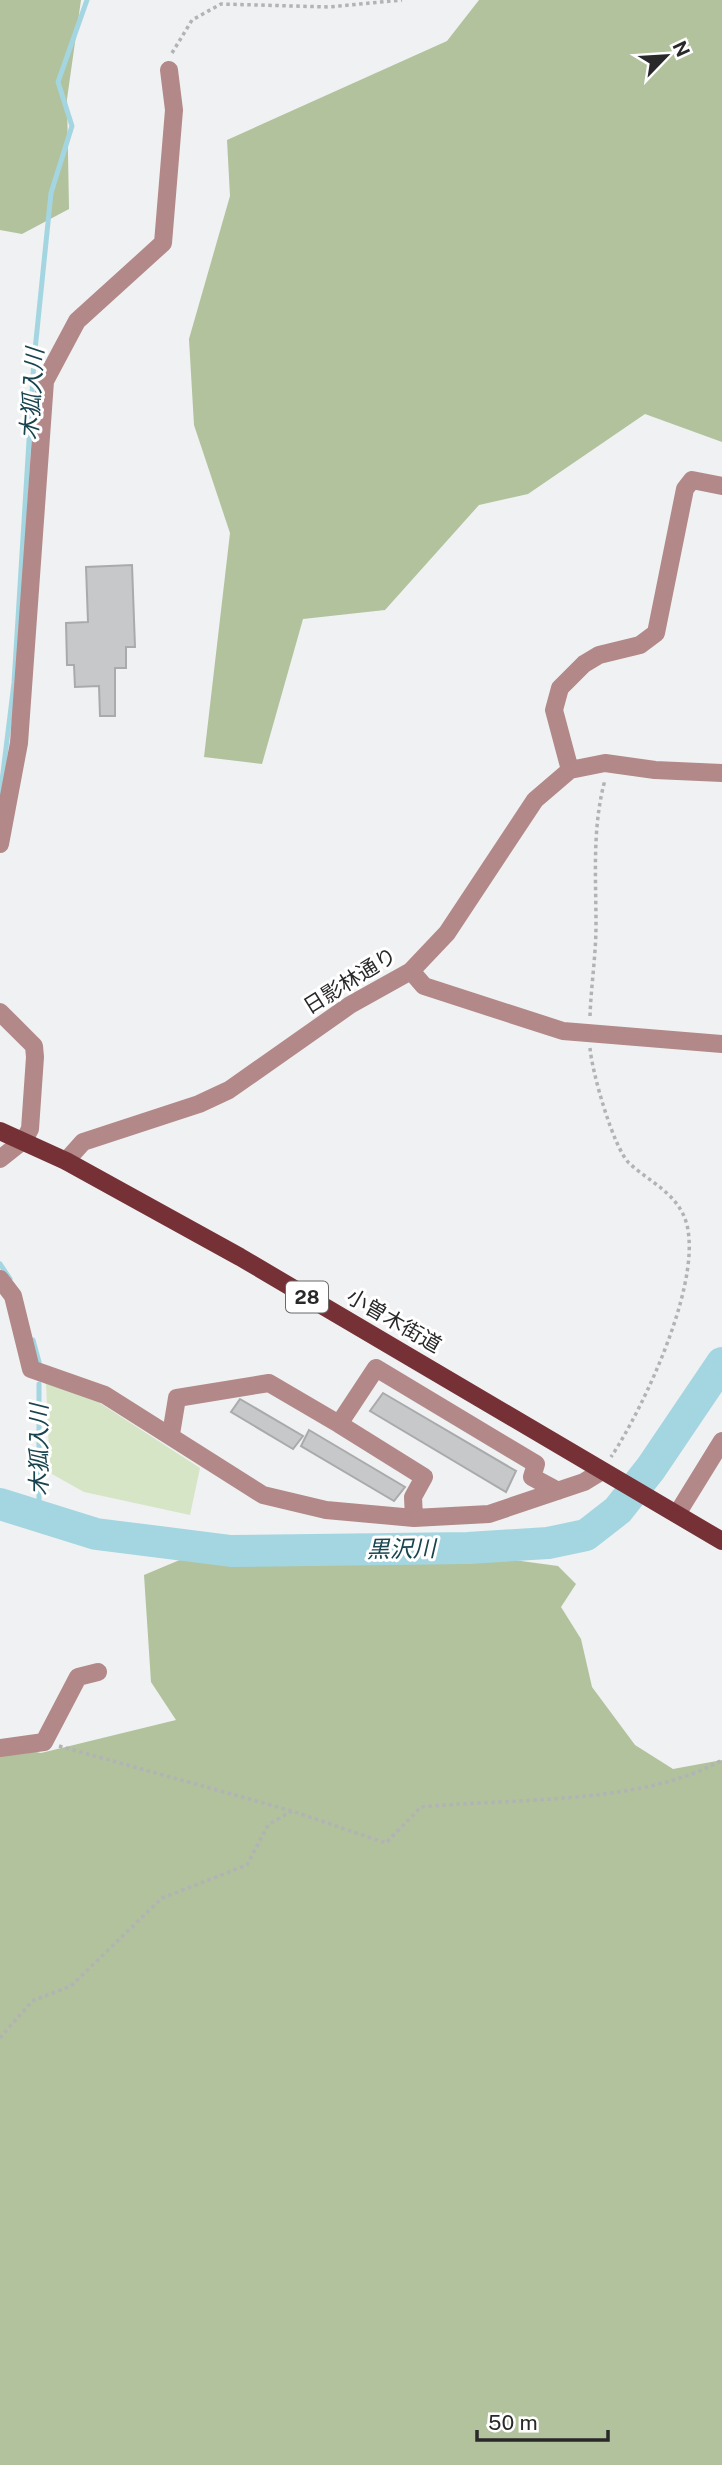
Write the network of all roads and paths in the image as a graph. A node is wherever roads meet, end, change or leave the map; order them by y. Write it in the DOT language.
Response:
graph roads {
  1 [pos="402,0"];
  2 [pos="169,70"];
  3 [pos="722,486"];
  4 [pos="611,765"];
  5 [pos="570,770"];
  6 [pos="722,773"];
  7 [pos="0,844"];
  8 [pos="411,971"];
  9 [pos="0,1012"];
  10 [pos="589,1034"];
  11 [pos="722,1044"];
  12 [pos="0,1131"];
  13 [pos="24,1140"];
  14 [pos="0,1159"];
  15 [pos="66,1161"];
  16 [pos="0,1279"];
  17 [pos="339,1424"];
  18 [pos="171,1434"];
  19 [pos="722,1441"];
  20 [pos="605,1473"];
  21 [pos="558,1491"];
  22 [pos="677,1514"];
  23 [pos="414,1518"];
  24 [pos="722,1541"];
  25 [pos="98,1672"];
  26 [pos="44,1742"];
  27 [pos="0,1748"];
  28 [pos="722,1760"];
  29 [pos="292,1811"];
  30 [pos="0,2038"];
  1 -- 2 [label="path"];
  2 -- 7 [label="street"];
  3 -- 5 [label="street"];
  4 -- 5 [label="street"];
  4 -- 6 [label="street"];
  4 -- 10 [label="path"];
  5 -- 8 [label="street, 日影林通り"];
  8 -- 10 [label="street"];
  8 -- 15 [label="street, 日影林通り"];
  9 -- 13 [label="street"];
  10 -- 11 [label="street"];
  10 -- 20 [label="path"];
  12 -- 13 [label="main road, 小曽木街道 / 28"];
  13 -- 14 [label="street"];
  13 -- 15 [label="main road, 小曽木街道 / 28"];
  15 -- 20 [label="main road, 小曽木街道 / 28"];
  16 -- 18 [label="street"];
  17 -- 18 [label="street"];
  17 -- 21 [label="street"];
  17 -- 23 [label="street"];
  18 -- 23 [label="street"];
  19 -- 22 [label="street"];
  20 -- 21 [label="street"];
  20 -- 22 [label="main road, 小曽木街道 / 28"];
  21 -- 23 [label="street"];
  22 -- 24 [label="main road, 小曽木街道 / 28"];
  25 -- 26 [label="street"];
  26 -- 27 [label="street"];
  26 -- 29 [label="path"];
  28 -- 29 [label="path"];
  29 -- 30 [label="path"];
}
